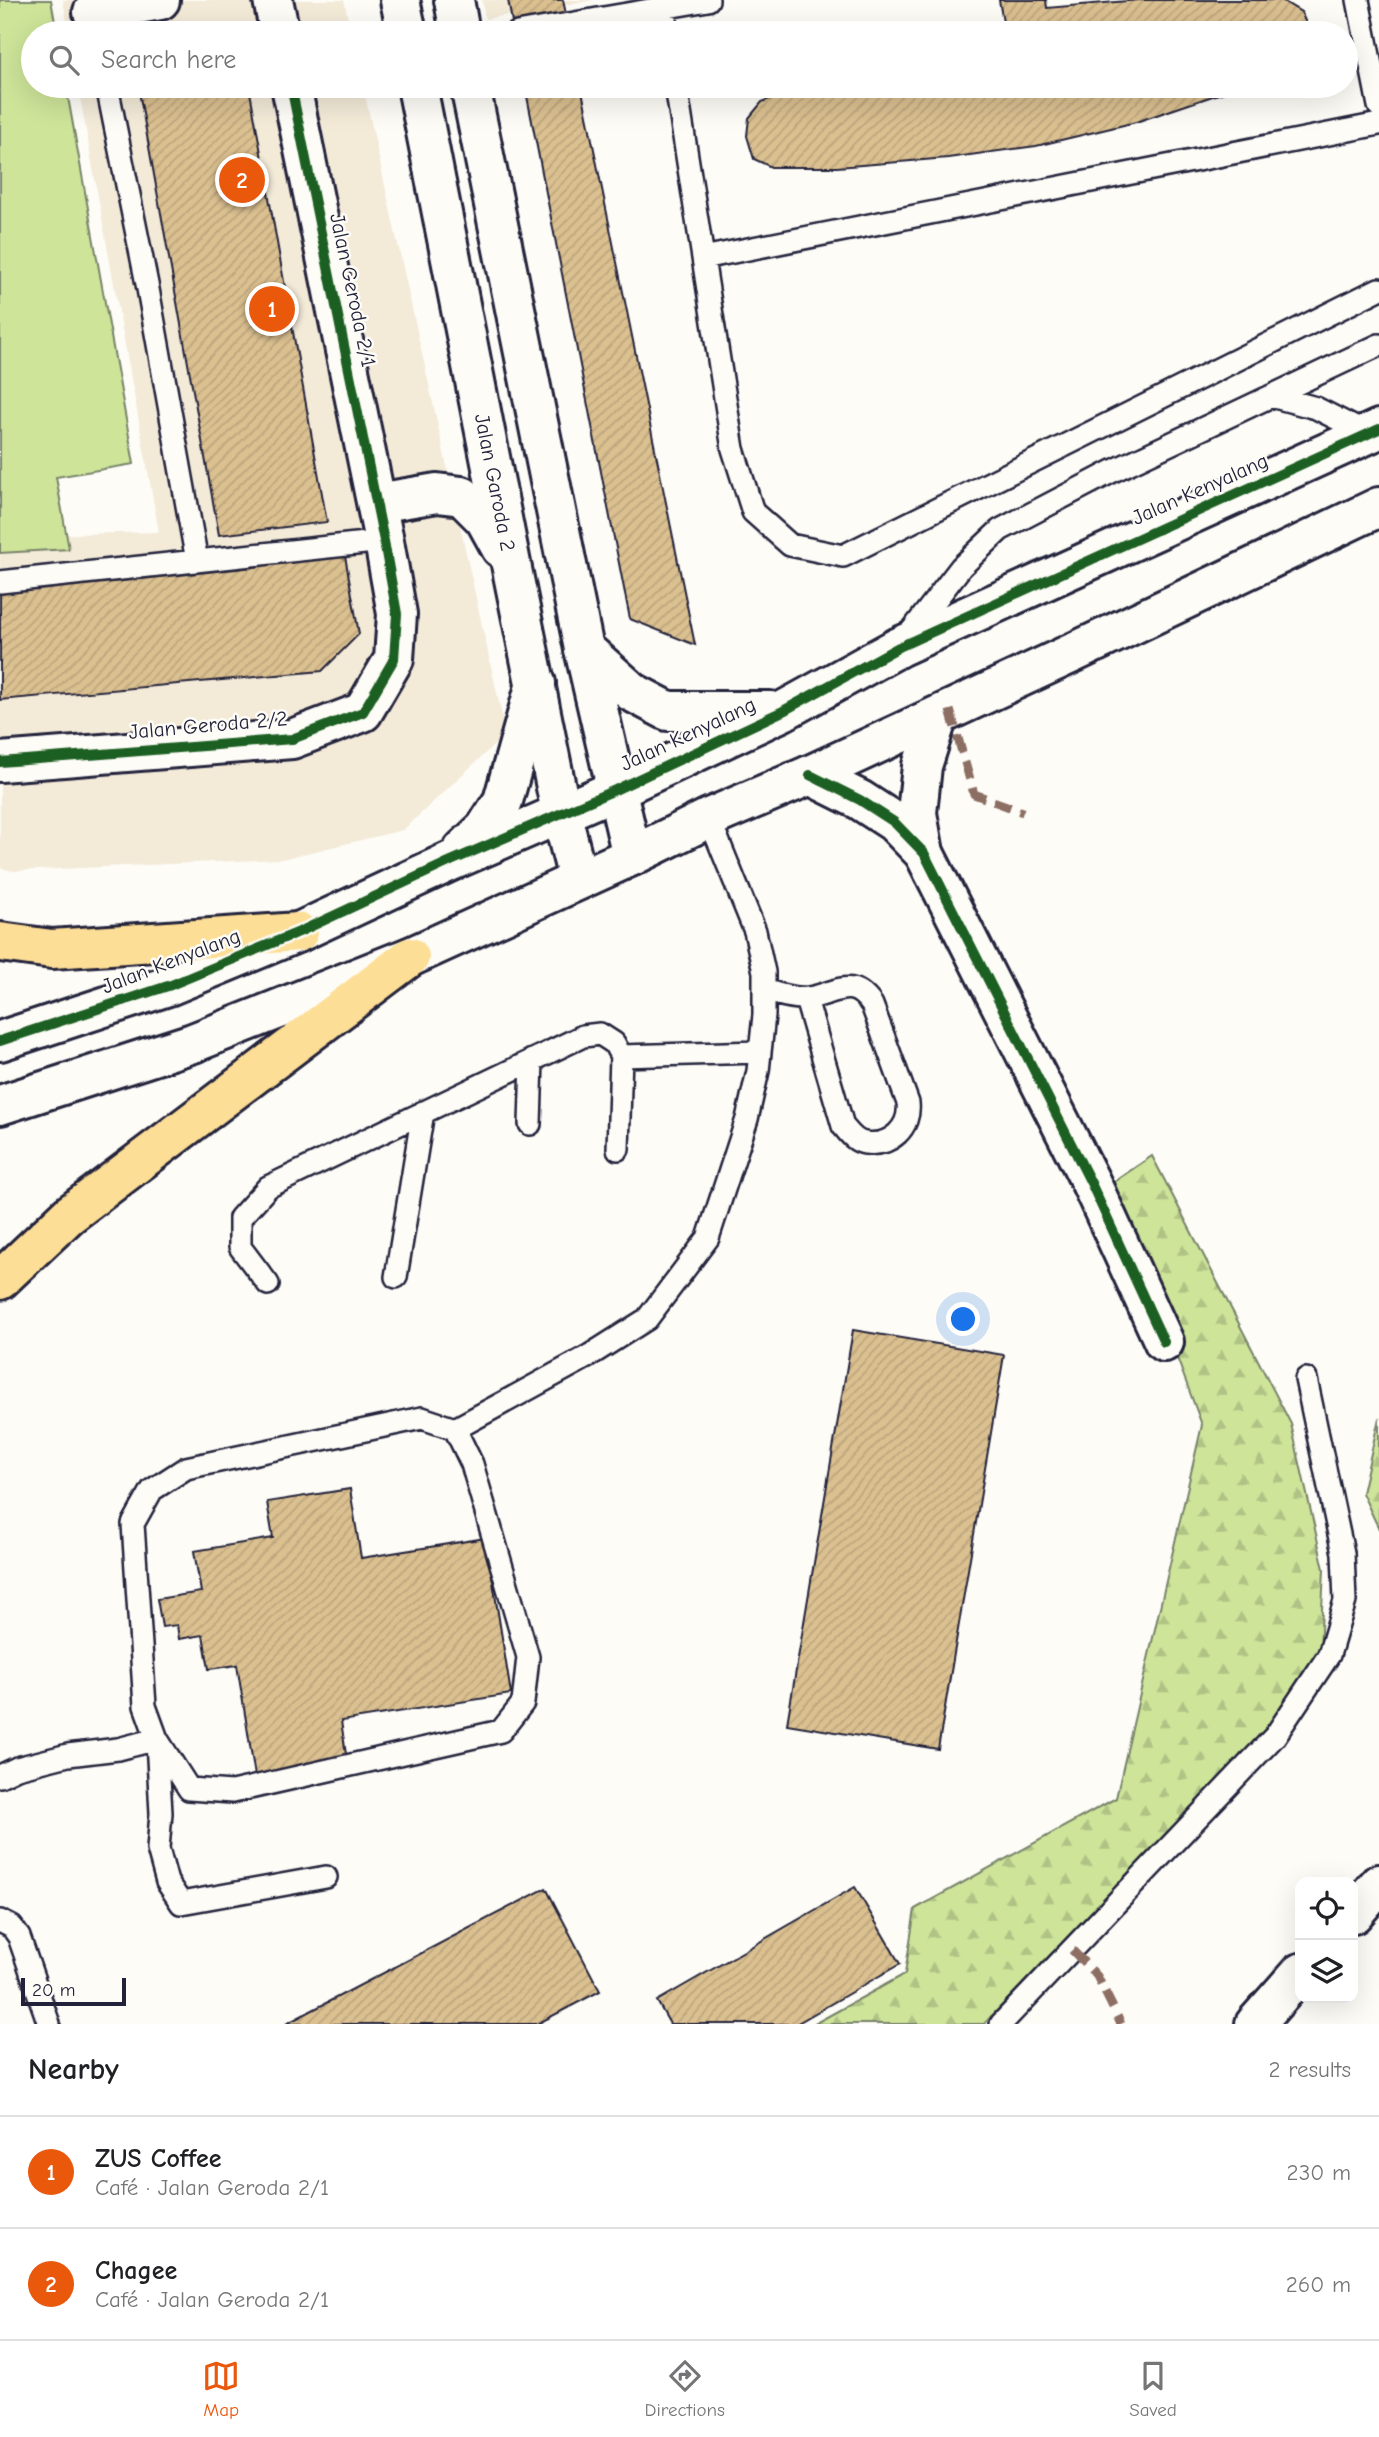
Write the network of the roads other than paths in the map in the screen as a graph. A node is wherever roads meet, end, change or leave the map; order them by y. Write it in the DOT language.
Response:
graph roads {
  1 [pos="160,0"];
  2 [pos="273,0"];
  3 [pos="400,0"];
  4 [pos="454,0"];
  5 [pos="708,0"];
  6 [pos="1358,0"];
  7 [pos="664,7"];
  8 [pos="93,15"];
  9 [pos="277,21"];
  10 [pos="404,21"];
  11 [pos="458,21"];
  12 [pos="585,21"];
  13 [pos="666,21"];
  14 [pos="109,98"];
  15 [pos="293,98"];
  16 [pos="419,98"];
  17 [pos="472,98"];
  18 [pos="678,98"];
  19 [pos="1379,106"];
  20 [pos="1379,124"];
  21 [pos="703,258"];
  22 [pos="1379,289"];
  23 [pos="1379,345"];
  24 [pos="1271,396"];
  25 [pos="1373,432"];
  26 [pos="377,503"];
  27 [pos="1379,507"];
  28 [pos="384,541"];
  29 [pos="197,561"];
  30 [pos="512,569"];
  31 [pos="0,582"];
  32 [pos="899,647"];
  33 [pos="584,649"];
  34 [pos="536,684"];
  35 [pos="783,711"];
  36 [pos="937,716"];
  37 [pos="0,762"];
  38 [pos="810,775"];
  39 [pos="615,790"];
  40 [pos="561,812"];
  41 [pos="709,818"];
  42 [pos="923,853"];
  43 [pos="632,856"];
  44 [pos="451,862"];
  45 [pos="578,879"];
  46 [pos="299,932"];
  47 [pos="0,942"];
  48 [pos="410,957"];
  49 [pos="764,991"];
  50 [pos="806,999"];
  51 [pos="0,1041"];
  52 [pos="759,1052"];
  53 [pos="621,1056"];
  54 [pos="532,1060"];
  55 [pos="0,1105"];
  56 [pos="424,1112"];
  57 [pos="530,1124"];
  58 [pos="618,1149"];
  59 [pos="396,1278"];
  60 [pos="0,1280"];
  61 [pos="268,1284"];
  62 [pos="1164,1342"];
  63 [pos="1306,1379"];
  64 [pos="455,1429"];
  65 [pos="156,1739"];
  66 [pos="0,1776"];
  67 [pos="326,1877"];
  68 [pos="1379,1884"];
  69 [pos="1358,1908"];
  70 [pos="0,1921"];
  71 [pos="1295,1979"];
  72 [pos="49,2024"];
  73 [pos="1001,2024"];
  74 [pos="1255,2024"];
  1 -- 8 [label="street"];
  2 -- 9 [label="street"];
  3 -- 10 [label="street"];
  4 -- 11 [label="street"];
  5 -- 7 [label="lane"];
  6 -- 19 [label="lane"];
  7 -- 12 [label="lane"];
  7 -- 13 [label="lane"];
  14 -- 29 [label="lane"];
  15 -- 26 [label="street, Jalan Geroda 2/1"];
  16 -- 30 [label="street, Jalan Garoda 2"];
  17 -- 33 [label="street"];
  18 -- 21 [label="lane"];
  20 -- 21 [label="lane"];
  21 -- 22 [label="lane"];
  23 -- 24 [label="lane"];
  24 -- 25 [label="lane"];
  24 -- 32 [label="lane"];
  25 -- 32 [label="street, Jalan Kenyalang"];
  26 -- 28 [label="street, Jalan Geroda 2/2"];
  26 -- 30 [label="street"];
  27 -- 36 [label="street"];
  28 -- 29 [label="lane"];
  28 -- 37 [label="street, Jalan Geroda 2/2"];
  29 -- 31 [label="lane"];
  30 -- 34 [label="street, Jalan Garoda 2"];
  32 -- 35 [label="street, Jalan Kenyalang"];
  33 -- 35 [label="street"];
  33 -- 39 [label="street"];
  34 -- 40 [label="street, Jalan Garoda 2"];
  34 -- 44 [label="street"];
  35 -- 39 [label="street, Jalan Kenyalang"];
  36 -- 38 [label="street"];
  36 -- 42 [label="street"];
  38 -- 41 [label="street"];
  38 -- 42 [label="street"];
  39 -- 40 [label="street, Jalan Kenyalang"];
  39 -- 43 [label="street"];
  40 -- 44 [label="street, Jalan Kenyalang"];
  40 -- 45 [label="street, Jalan Garoda 2"];
  41 -- 43 [label="street"];
  41 -- 49 [label="lane"];
  42 -- 62 [label="street"];
  43 -- 45 [label="street"];
  44 -- 46 [label="street, Jalan Kenyalang"];
  45 -- 48 [label="street"];
  46 -- 47 [label="main road"];
  46 -- 51 [label="street, Jalan Kenyalang"];
  48 -- 55 [label="street"];
  48 -- 60 [label="main road"];
  49 -- 50 [label="lane"];
  49 -- 52 [label="lane"];
  50 -- 50 [label="lane"];
  52 -- 53 [label="lane"];
  52 -- 64 [label="lane"];
  53 -- 54 [label="lane"];
  53 -- 58 [label="lane"];
  54 -- 56 [label="lane"];
  54 -- 57 [label="lane"];
  56 -- 59 [label="lane"];
  56 -- 61 [label="lane"];
  63 -- 73 [label="lane"];
  64 -- 65 [label="lane"];
  64 -- 65 [label="lane"];
  65 -- 66 [label="lane"];
  65 -- 67 [label="lane"];
  68 -- 69 [label="street"];
  70 -- 72 [label="lane"];
  71 -- 74 [label="street"];
}
